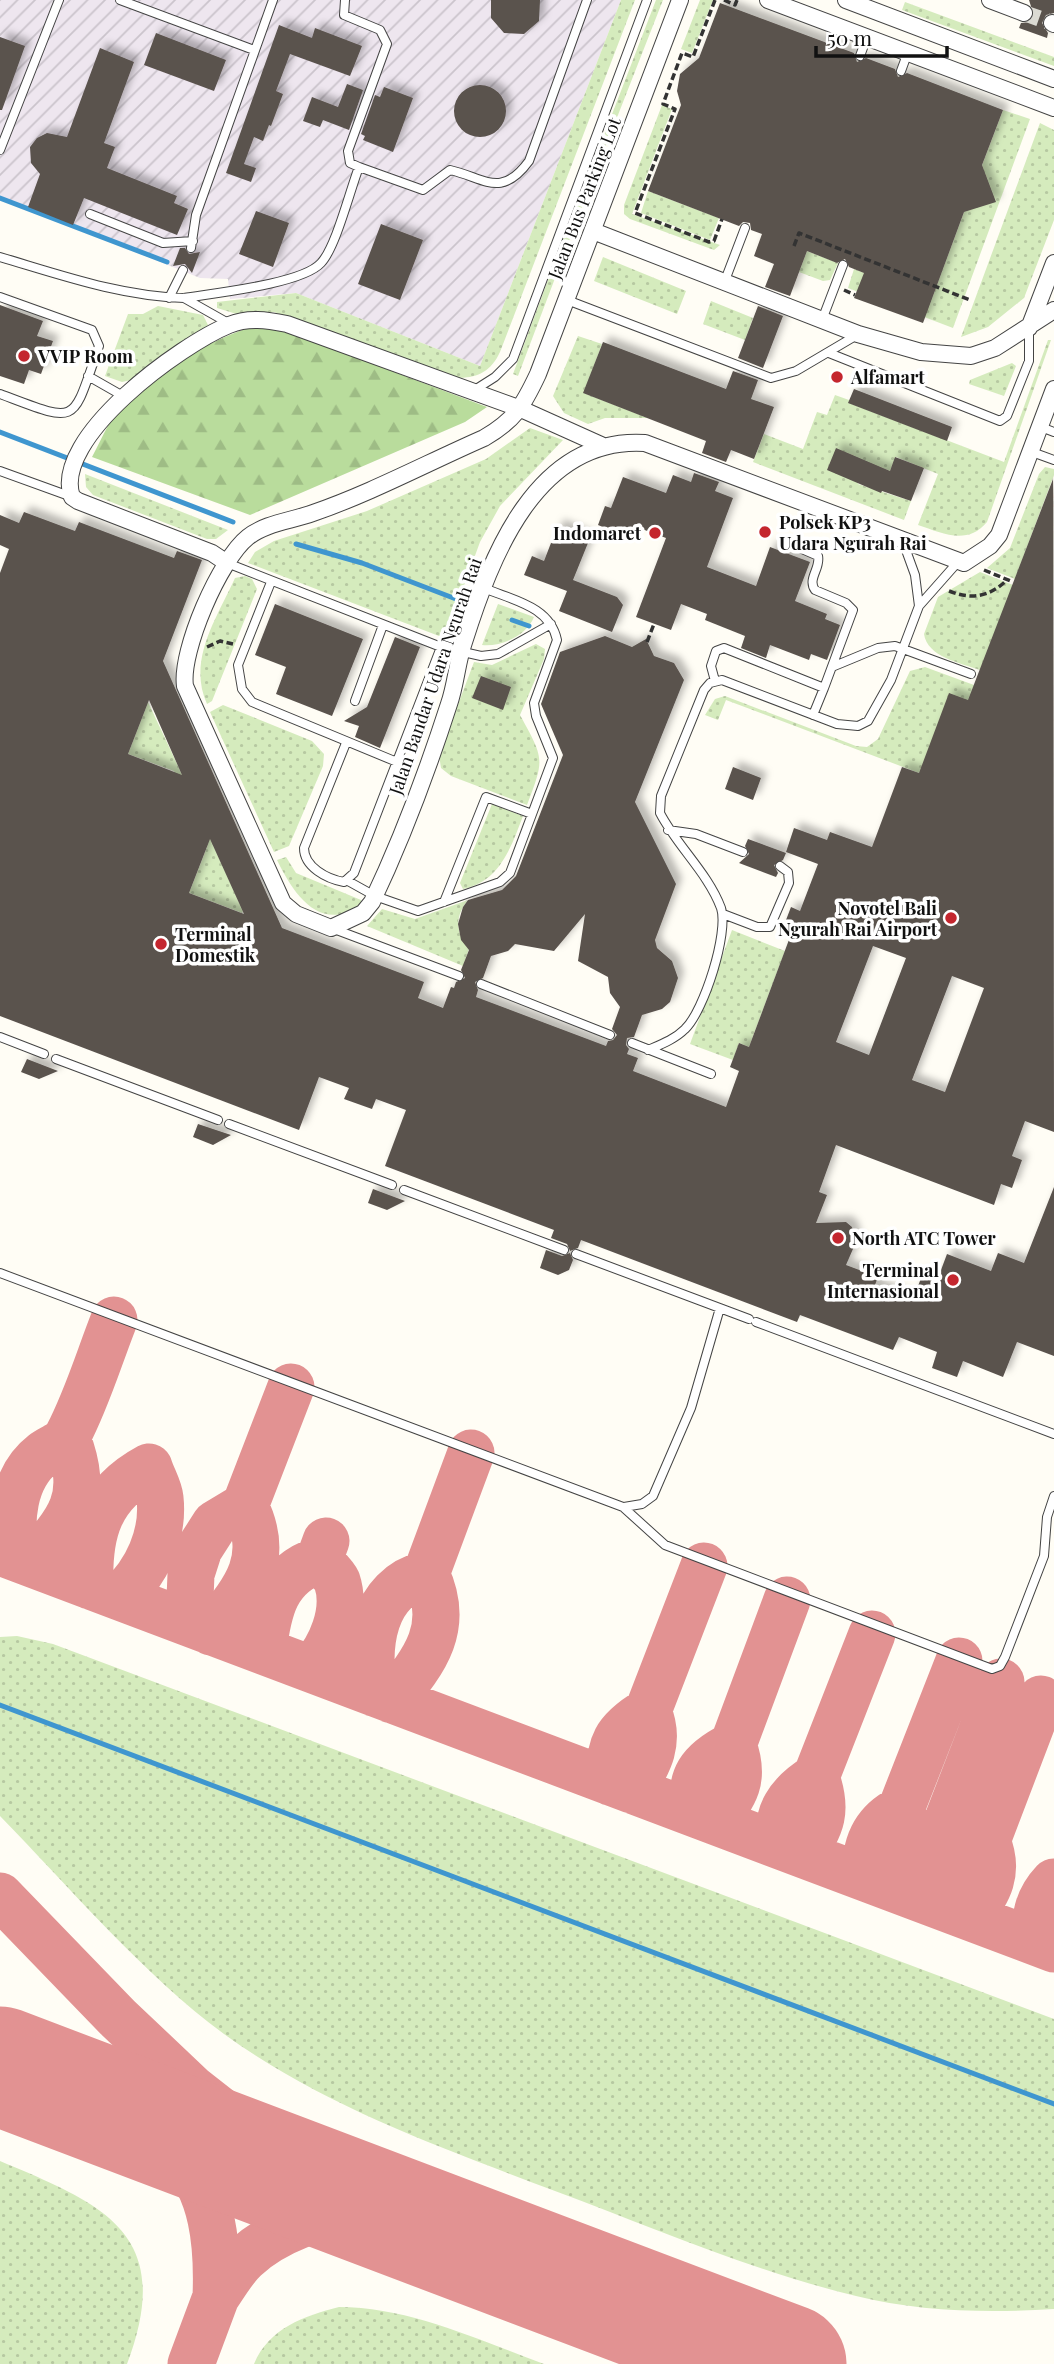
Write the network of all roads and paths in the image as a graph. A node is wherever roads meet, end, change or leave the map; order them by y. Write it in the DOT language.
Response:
graph roads {
  1 [pos="59,0"];
  2 [pos="120,0"];
  3 [pos="274,0"];
  4 [pos="345,0"];
  5 [pos="587,0"];
  6 [pos="647,0"];
  7 [pos="681,0"];
  8 [pos="715,0"];
  9 [pos="724,0"];
  10 [pos="737,0"];
  11 [pos="768,0"];
  12 [pos="846,0"];
  13 [pos="990,0"];
  14 [pos="1024,13"];
  15 [pos="938,35"];
  16 [pos="867,37"];
  17 [pos="254,50"];
  18 [pos="908,52"];
  19 [pos="860,56"];
  20 [pos="945,66"];
  21 [pos="901,71"];
  22 [pos="1054,79"];
  23 [pos="1054,108"];
  24 [pos="0,150"];
  25 [pos="359,167"];
  26 [pos="90,215"];
  27 [pos="722,219"];
  28 [pos="745,228"];
  29 [pos="593,231"];
  30 [pos="794,246"];
  31 [pos="0,257"];
  32 [pos="1054,263"];
  33 [pos="843,264"];
  34 [pos="183,270"];
  35 [pos="724,283"];
  36 [pos="0,298"];
  37 [pos="169,298"];
  38 [pos="184,298"];
  39 [pos="566,300"];
  40 [pos="971,300"];
  41 [pos="1054,310"];
  42 [pos="822,320"];
  43 [pos="230,324"];
  44 [pos="1029,328"];
  45 [pos="858,334"];
  46 [pos="829,353"];
  47 [pos="88,376"];
  48 [pos="1054,389"];
  49 [pos="471,393"];
  50 [pos="0,394"];
  51 [pos="123,396"];
  52 [pos="521,409"];
  53 [pos="1048,429"];
  54 [pos="601,445"];
  55 [pos="1032,452"];
  56 [pos="1054,460"];
  57 [pos="0,471"];
  58 [pos="72,497"];
  59 [pos="903,542"];
  60 [pos="788,543"];
  61 [pos="964,562"];
  62 [pos="227,563"];
  63 [pos="1007,580"];
  64 [pos="271,582"];
  65 [pos="1013,582"];
  66 [pos="935,586"];
  67 [pos="484,588"];
  68 [pos="919,606"];
  69 [pos="551,624"];
  70 [pos="654,624"];
  71 [pos="383,625"];
  72 [pos="647,642"];
  73 [pos="441,647"];
  74 [pos="903,648"];
  75 [pos="461,652"];
  76 [pos="832,667"];
  77 [pos="971,674"];
  78 [pos="715,681"];
  79 [pos="824,688"];
  80 [pos="355,701"];
  81 [pos="813,715"];
  82 [pos="346,743"];
  83 [pos="397,762"];
  84 [pos="532,814"];
  85 [pos="668,830"];
  86 [pos="743,852"];
  87 [pos="780,866"];
  88 [pos="348,881"];
  89 [pos="375,896"];
  90 [pos="444,902"];
  91 [pos="723,914"];
  92 [pos="331,928"];
  93 [pos="459,976"];
  94 [pos="481,984"];
  95 [pos="610,1035"];
  96 [pos="0,1037"];
  97 [pos="632,1044"];
  98 [pos="648,1050"];
  99 [pos="44,1054"];
  100 [pos="56,1059"];
  101 [pos="711,1074"];
  102 [pos="218,1119"];
  103 [pos="229,1124"];
  104 [pos="392,1185"];
  105 [pos="404,1190"];
  106 [pos="564,1250"];
  107 [pos="576,1254"];
  108 [pos="0,1273"];
  109 [pos="720,1308"];
  110 [pos="1054,1434"];
  111 [pos="1054,1496"];
  112 [pos="623,1507"];
  1 -- 24 [label="lane"];
  2 -- 17 [label="lane"];
  3 -- 17 [label="lane"];
  4 -- 25 [label="lane"];
  5 -- 25 [label="lane"];
  6 -- 49 [label="lane"];
  7 -- 29 [label="street, Jalan Bus Parking Lot"];
  8 -- 27 [label="path"];
  9 -- 10 [label="path"];
  11 -- 16 [label="street"];
  12 -- 15 [label="street"];
  13 -- 14 [label="street"];
  15 -- 20 [label="street"];
  15 -- 22 [label="street"];
  16 -- 18 [label="street"];
  16 -- 19 [label="lane"];
  17 -- 26 [label="lane"];
  18 -- 20 [label="street"];
  18 -- 21 [label="lane"];
  20 -- 23 [label="street"];
  25 -- 38 [label="lane"];
  28 -- 35 [label="lane"];
  29 -- 35 [label="street"];
  29 -- 39 [label="street, Jalan Bus Parking Lot"];
  30 -- 40 [label="path"];
  31 -- 37 [label="lane"];
  32 -- 44 [label="street"];
  33 -- 42 [label="lane"];
  34 -- 37 [label="lane"];
  35 -- 42 [label="street"];
  36 -- 47 [label="lane"];
  37 -- 38 [label="lane"];
  38 -- 43 [label="lane"];
  39 -- 46 [label="lane"];
  39 -- 52 [label="street, Jalan Bus Parking Lot"];
  41 -- 44 [label="street"];
  42 -- 45 [label="street"];
  43 -- 49 [label="street"];
  43 -- 51 [label="street"];
  44 -- 45 [label="street"];
  44 -- 46 [label="lane"];
  45 -- 46 [label="lane"];
  47 -- 50 [label="lane"];
  47 -- 51 [label="lane"];
  48 -- 53 [label="street"];
  49 -- 52 [label="street"];
  51 -- 58 [label="street"];
  52 -- 54 [label="street"];
  52 -- 62 [label="street"];
  53 -- 55 [label="street"];
  54 -- 59 [label="street"];
  54 -- 67 [label="street, Jalan Bandar Udara Ngurah Rai"];
  55 -- 56 [label="lane"];
  55 -- 61 [label="street"];
  57 -- 58 [label="lane"];
  58 -- 62 [label="street"];
  59 -- 61 [label="street"];
  59 -- 68 [label="lane"];
  60 -- 76 [label="lane"];
  61 -- 63 [label="path"];
  61 -- 66 [label="lane"];
  62 -- 64 [label="lane"];
  62 -- 92 [label="street"];
  63 -- 65 [label="path"];
  63 -- 66 [label="path"];
  64 -- 71 [label="lane"];
  64 -- 82 [label="lane"];
  66 -- 68 [label="lane"];
  67 -- 69 [label="lane"];
  67 -- 75 [label="street, Jalan Bandar Udara Ngurah Rai"];
  68 -- 74 [label="lane"];
  69 -- 75 [label="lane"];
  69 -- 84 [label="lane"];
  70 -- 72 [label="path"];
  71 -- 73 [label="lane"];
  71 -- 80 [label="lane"];
  73 -- 75 [label="lane"];
  73 -- 83 [label="lane"];
  74 -- 76 [label="lane"];
  74 -- 77 [label="lane"];
  74 -- 81 [label="lane"];
  75 -- 89 [label="street, Jalan Bandar Udara Ngurah Rai"];
  76 -- 79 [label="lane"];
  78 -- 79 [label="lane"];
  78 -- 81 [label="lane"];
  78 -- 85 [label="lane"];
  79 -- 81 [label="lane"];
  82 -- 83 [label="lane"];
  82 -- 88 [label="lane"];
  83 -- 88 [label="lane"];
  84 -- 90 [label="lane"];
  84 -- 90 [label="lane"];
  85 -- 86 [label="lane"];
  85 -- 91 [label="lane"];
  87 -- 91 [label="lane"];
  88 -- 89 [label="lane"];
  89 -- 90 [label="lane"];
  89 -- 92 [label="street, Jalan Bandar Udara Ngurah Rai"];
  91 -- 98 [label="lane"];
  92 -- 93 [label="lane"];
  94 -- 95 [label="lane"];
  96 -- 99 [label="lane"];
  97 -- 98 [label="lane"];
  98 -- 101 [label="lane"];
  100 -- 102 [label="lane"];
  103 -- 104 [label="lane"];
  105 -- 106 [label="lane"];
  107 -- 109 [label="lane"];
  108 -- 112 [label="lane"];
  109 -- 110 [label="lane"];
  109 -- 112 [label="lane"];
  111 -- 112 [label="lane"];
}
